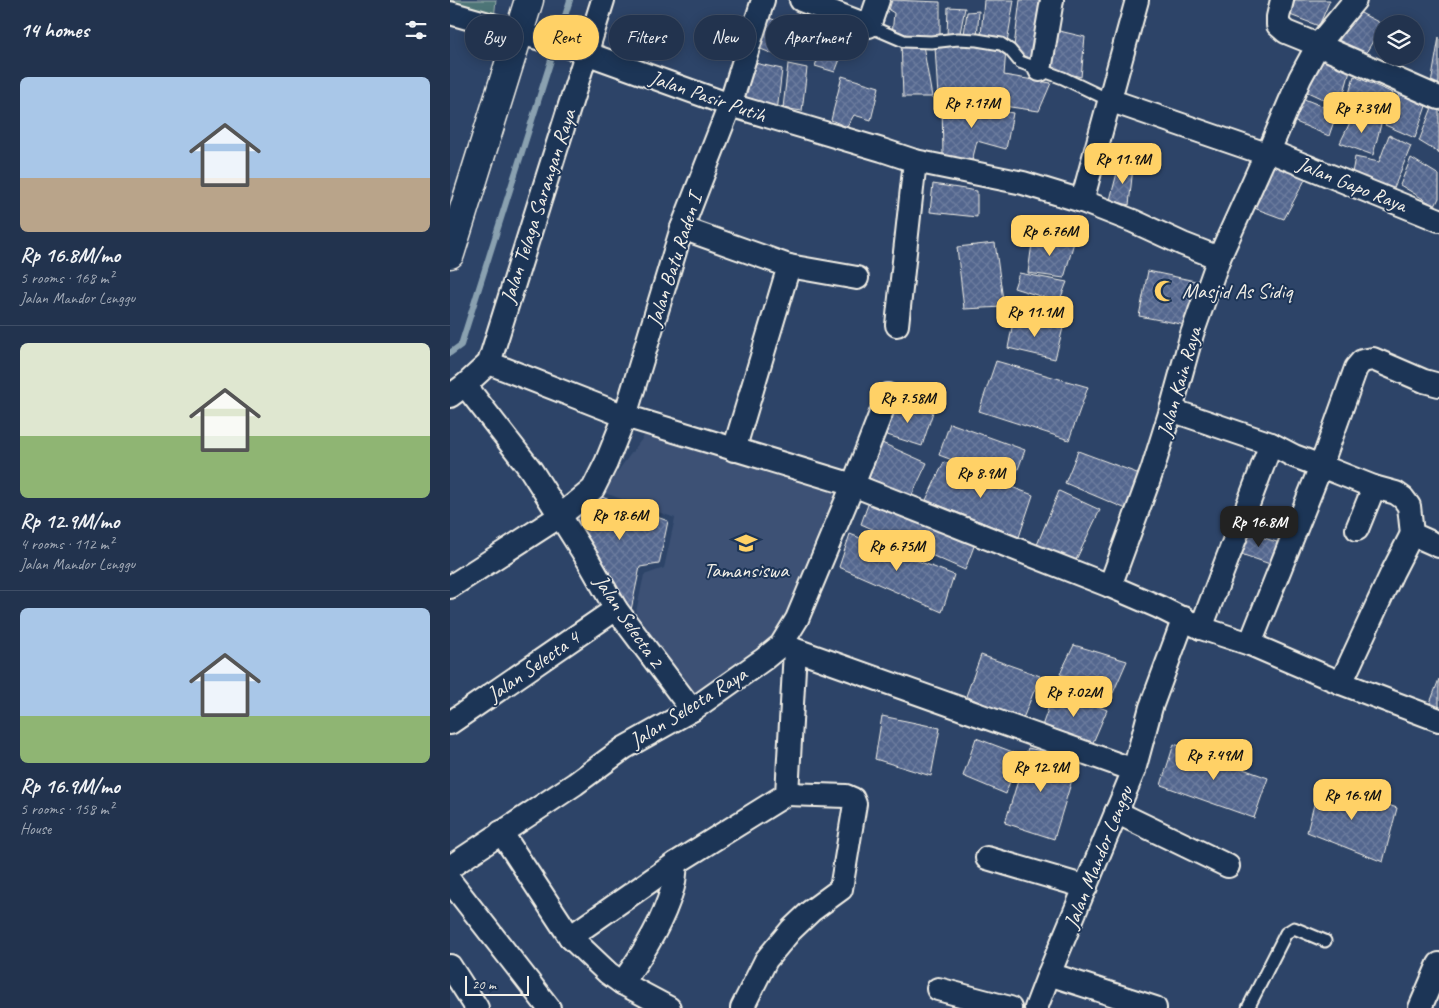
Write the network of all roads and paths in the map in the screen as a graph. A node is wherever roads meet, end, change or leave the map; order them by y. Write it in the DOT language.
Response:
graph roads {
  1 [pos="529,0"];
  2 [pos="603,0"];
  3 [pos="763,0"];
  4 [pos="801,0"];
  5 [pos="878,0"];
  6 [pos="1052,0"];
  7 [pos="1137,0"];
  8 [pos="1282,0"];
  9 [pos="1355,0"];
  10 [pos="450,13"];
  11 [pos="596,15"];
  12 [pos="869,26"];
  13 [pos="527,35"];
  14 [pos="533,37"];
  15 [pos="1318,45"];
  16 [pos="599,58"];
  17 [pos="575,60"];
  18 [pos="1040,70"];
  19 [pos="1439,98"];
  20 [pos="1109,100"];
  21 [pos="730,105"];
  22 [pos="1268,152"];
  23 [pos="915,161"];
  24 [pos="1082,201"];
  25 [pos="1439,220"];
  26 [pos="682,228"];
  27 [pos="450,254"];
  28 [pos="1219,258"];
  29 [pos="789,266"];
  30 [pos="857,278"];
  31 [pos="897,325"];
  32 [pos="489,363"];
  33 [pos="1439,385"];
  34 [pos="458,390"];
  35 [pos="888,395"];
  36 [pos="1172,410"];
  37 [pos="625,416"];
  38 [pos="1271,444"];
  39 [pos="734,450"];
  40 [pos="1321,466"];
  41 [pos="853,486"];
  42 [pos="1374,486"];
  43 [pos="560,516"];
  44 [pos="1357,529"];
  45 [pos="1412,534"];
  46 [pos="1439,546"];
  47 [pos="450,586"];
  48 [pos="1110,586"];
  49 [pos="616,608"];
  50 [pos="1192,623"];
  51 [pos="1250,644"];
  52 [pos="788,648"];
  53 [pos="1341,683"];
  54 [pos="692,710"];
  55 [pos="1439,720"];
  56 [pos="450,723"];
  57 [pos="1134,770"];
  58 [pos="787,794"];
  59 [pos="1116,812"];
  60 [pos="501,832"];
  61 [pos="986,858"];
  62 [pos="676,863"];
  63 [pos="450,866"];
  64 [pos="1228,866"];
  65 [pos="450,880"];
  66 [pos="1086,887"];
  67 [pos="570,937"];
  68 [pos="1325,941"];
  69 [pos="1439,964"];
  70 [pos="450,966"];
  71 [pos="1049,974"];
  72 [pos="622,983"];
  73 [pos="938,989"];
  74 [pos="478,1008"];
  75 [pos="549,1008"];
  76 [pos="669,1008"];
  77 [pos="742,1008"];
  78 [pos="1010,1008"];
  79 [pos="1036,1008"];
  80 [pos="1155,1008"];
  81 [pos="1248,1008"];
  82 [pos="1420,1008"];
  1 -- 13 [label="street"];
  2 -- 11 [label="street, Jalan Telaga Sarangan Raya"];
  3 -- 21 [label="street, Jalan Batu Raden I"];
  4 -- 12 [label="street"];
  5 -- 12 [label="street"];
  6 -- 18 [label="street"];
  7 -- 20 [label="street"];
  8 -- 15 [label="street"];
  9 -- 15 [label="street, Jalan Kain Raya"];
  10 -- 13 [label="street, Jalan Pasir Putih"];
  12 -- 18 [label="lane"];
  13 -- 14 [label="street, Jalan Pasir Putih"];
  13 -- 27 [label="street"];
  15 -- 19 [label="street"];
  15 -- 22 [label="street, Jalan Kain Raya"];
  16 -- 21 [label="street, Jalan Pasir Putih"];
  17 -- 32 [label="street, Jalan Telaga Sarangan Raya"];
  18 -- 20 [label="lane"];
  20 -- 22 [label="street, Jalan Gapo Raya"];
  20 -- 24 [label="street"];
  21 -- 23 [label="street, Jalan Pasir Putih"];
  21 -- 26 [label="street, Jalan Batu Raden I"];
  22 -- 25 [label="street, Jalan Gapo Raya"];
  22 -- 28 [label="street, Jalan Kain Raya"];
  23 -- 24 [label="street, Jalan Pasir Putih"];
  23 -- 31 [label="street"];
  24 -- 28 [label="street, Jalan Pasir Putih"];
  26 -- 29 [label="street"];
  26 -- 37 [label="street, Jalan Batu Raden I"];
  28 -- 36 [label="street, Jalan Kain Raya"];
  29 -- 30 [label="street"];
  29 -- 39 [label="street"];
  32 -- 34 [label="street"];
  32 -- 37 [label="street"];
  33 -- 40 [label="street"];
  34 -- 43 [label="street, Jalan Selecta 2"];
  35 -- 41 [label="street, Jalan Selecta Raya"];
  36 -- 38 [label="street"];
  36 -- 48 [label="street, Jalan Kain Raya"];
  37 -- 39 [label="street"];
  37 -- 43 [label="street, Jalan Batu Raden I"];
  38 -- 40 [label="street"];
  38 -- 50 [label="street, Jalan Mandor Lenggu"];
  39 -- 41 [label="street"];
  40 -- 42 [label="street"];
  40 -- 51 [label="street"];
  41 -- 48 [label="street"];
  41 -- 52 [label="street, Jalan Selecta Raya"];
  42 -- 44 [label="street"];
  42 -- 45 [label="street"];
  43 -- 47 [label="street, Jalan Batu Raden I"];
  43 -- 49 [label="street, Jalan Selecta 2"];
  45 -- 46 [label="street"];
  45 -- 53 [label="street"];
  48 -- 50 [label="street"];
  49 -- 54 [label="street, Jalan Selecta 2"];
  49 -- 56 [label="street, Jalan Selecta 4"];
  50 -- 51 [label="street"];
  50 -- 57 [label="street, Jalan Mandor Lenggu"];
  51 -- 53 [label="street"];
  52 -- 54 [label="street, Jalan Selecta Raya"];
  52 -- 57 [label="street"];
  52 -- 58 [label="street"];
  53 -- 55 [label="street"];
  54 -- 60 [label="street, Jalan Selecta Raya"];
  57 -- 59 [label="street, Jalan Mandor Lenggu"];
  58 -- 62 [label="street"];
  58 -- 77 [label="street"];
  59 -- 64 [label="street"];
  59 -- 66 [label="street, Jalan Mandor Lenggu"];
  60 -- 63 [label="street, Jalan Selecta Raya"];
  60 -- 67 [label="street"];
  61 -- 66 [label="street"];
  62 -- 67 [label="street"];
  62 -- 72 [label="street"];
  65 -- 75 [label="street"];
  66 -- 71 [label="street, Jalan Mandor Lenggu"];
  67 -- 72 [label="street"];
  68 -- 81 [label="lane"];
  69 -- 82 [label="street"];
  70 -- 74 [label="street"];
  71 -- 79 [label="street, Jalan Mandor Lenggu"];
  71 -- 80 [label="street"];
  72 -- 76 [label="street"];
  73 -- 78 [label="street"];
}
